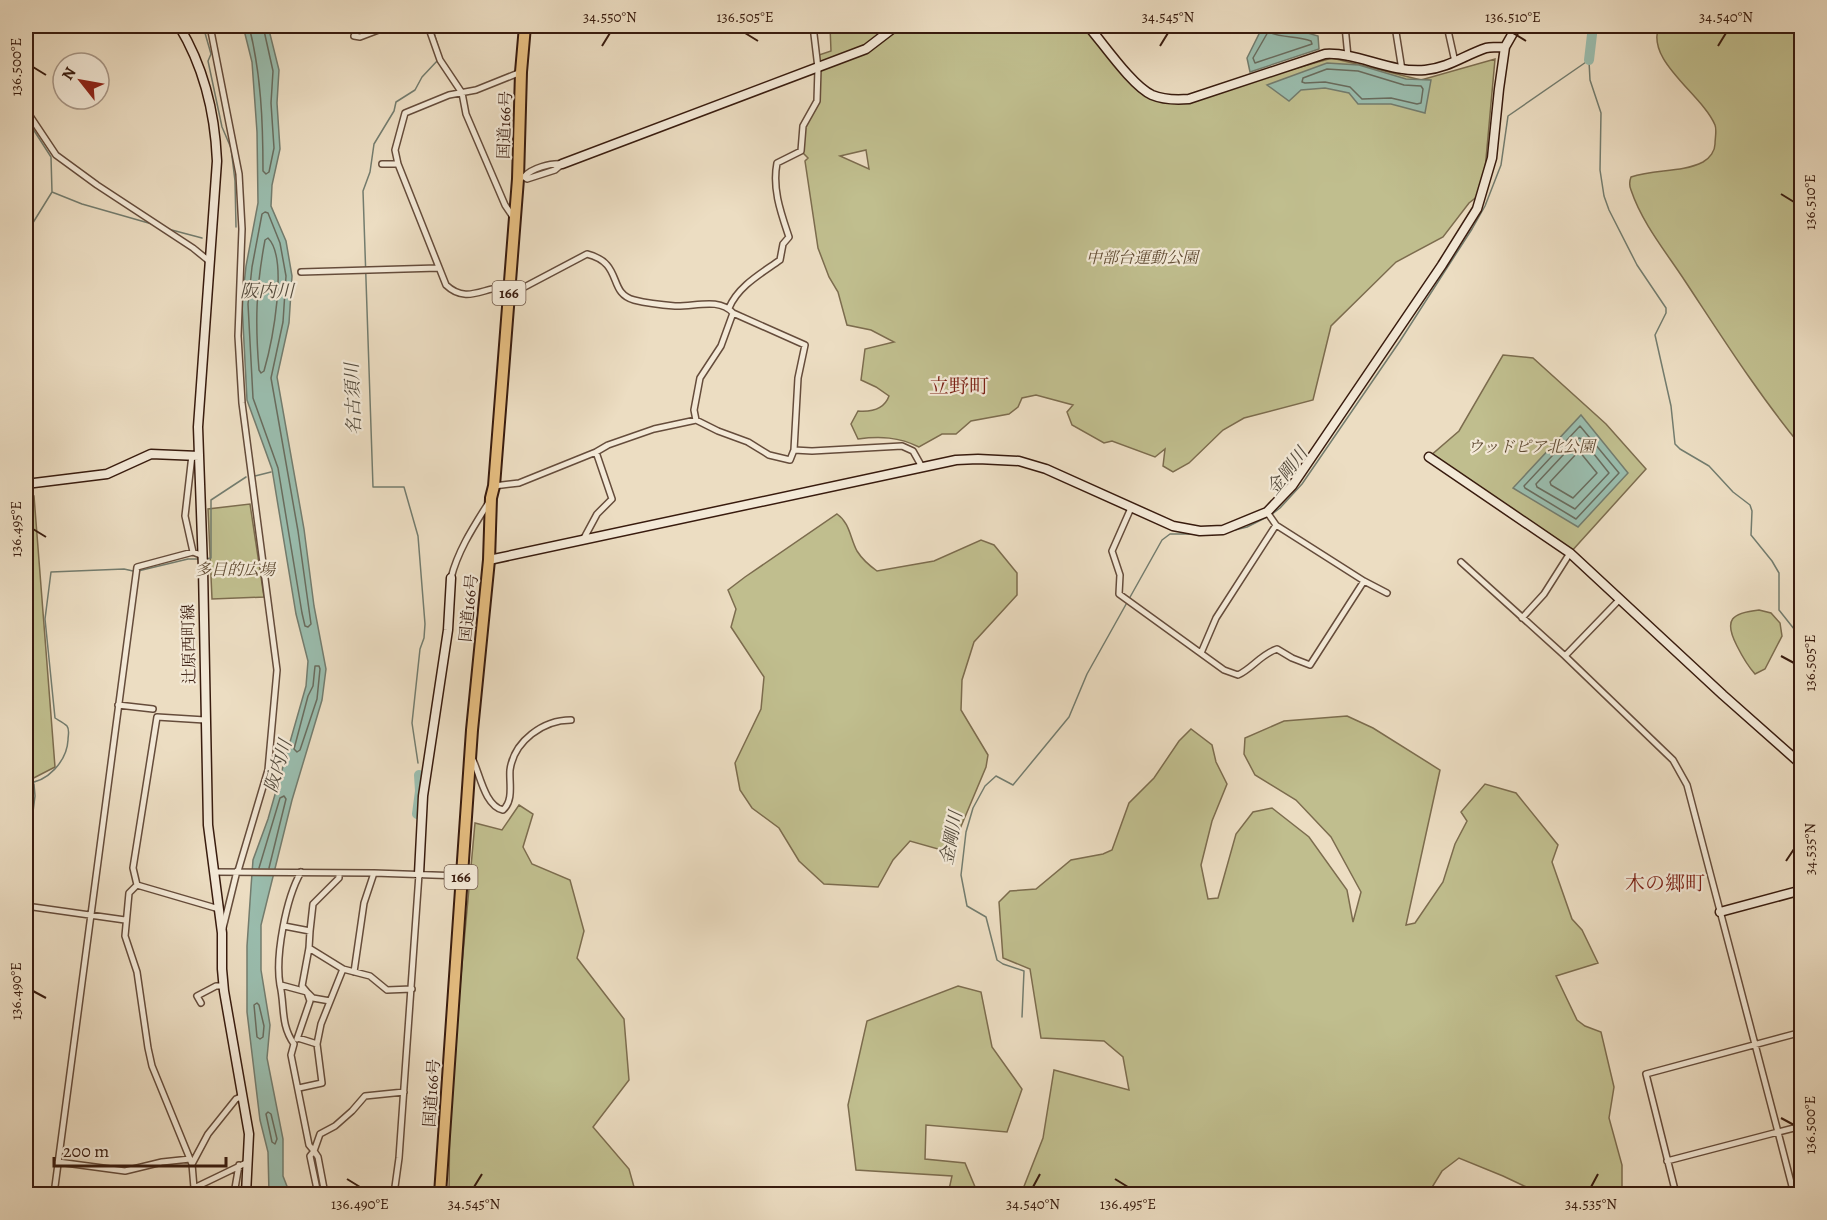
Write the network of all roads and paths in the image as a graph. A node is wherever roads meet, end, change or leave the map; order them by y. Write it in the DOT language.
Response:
graph roads {
  1 [pos="179,26"];
  2 [pos="210,26"];
  3 [pos="389,26"];
  4 [pos="428,26"];
  5 [pos="525,26"];
  6 [pos="813,26"];
  7 [pos="896,26"];
  8 [pos="1088,26"];
  9 [pos="1345,26"];
  10 [pos="1395,26"];
  11 [pos="1447,26"];
  12 [pos="1517,26"];
  13 [pos="354,36"];
  14 [pos="1505,46"];
  15 [pos="1348,57"];
  16 [pos="1455,62"];
  17 [pos="818,68"];
  18 [pos="1402,70"];
  19 [pos="521,72"];
  20 [pos="462,93"];
  21 [pos="26,110"];
  22 [pos="382,164"];
  23 [pos="398,164"];
  24 [pos="562,164"];
  25 [pos="521,178"];
  26 [pos="514,219"];
  27 [pos="209,261"];
  28 [pos="438,268"];
  29 [pos="301,272"];
  30 [pos="509,289"];
  31 [pos="731,310"];
  32 [pos="696,420"];
  33 [pos="794,450"];
  34 [pos="596,452"];
  35 [pos="196,456"];
  36 [pos="1429,457"];
  37 [pos="922,467"];
  38 [pos="26,483"];
  39 [pos="494,486"];
  40 [pos="491,498"];
  41 [pos="1131,508"];
  42 [pos="1268,512"];
  43 [pos="1276,525"];
  44 [pos="583,540"];
  45 [pos="193,552"];
  46 [pos="1570,553"];
  47 [pos="203,558"];
  48 [pos="489,560"];
  49 [pos="1461,562"];
  50 [pos="451,578"];
  51 [pos="1364,581"];
  52 [pos="1387,593"];
  53 [pos="1619,600"];
  54 [pos="1522,618"];
  55 [pos="1200,653"];
  56 [pos="1565,656"];
  57 [pos="118,705"];
  58 [pos="153,709"];
  59 [pos="205,720"];
  60 [pos="571,720"];
  61 [pos="470,753"];
  62 [pos="1802,765"];
  63 [pos="238,871"];
  64 [pos="214,872"];
  65 [pos="301,872"];
  66 [pos="374,873"];
  67 [pos="339,874"];
  68 [pos="419,874"];
  69 [pos="461,876"];
  70 [pos="137,885"];
  71 [pos="1802,890"];
  72 [pos="26,906"];
  73 [pos="220,909"];
  74 [pos="1720,912"];
  75 [pos="90,915"];
  76 [pos="125,920"];
  77 [pos="284,926"];
  78 [pos="310,931"];
  79 [pos="222,933"];
  80 [pos="309,948"];
  81 [pos="344,969"];
  82 [pos="354,972"];
  83 [pos="224,986"];
  84 [pos="281,986"];
  85 [pos="411,990"];
  86 [pos="307,992"];
  87 [pos="330,1001"];
  88 [pos="201,1003"];
  89 [pos="1802,1032"];
  90 [pos="296,1041"];
  91 [pos="318,1044"];
  92 [pos="1754,1045"];
  93 [pos="298,1088"];
  94 [pos="404,1092"];
  95 [pos="243,1096"];
  96 [pos="1802,1126"];
  97 [pos="1778,1132"];
  98 [pos="314,1151"];
  99 [pos="191,1161"];
  100 [pos="1667,1161"];
  101 [pos="58,1162"];
  102 [pos="249,1162"];
  103 [pos="239,1166"];
  104 [pos="194,1188"];
  105 [pos="54,1194"];
  106 [pos="186,1194"];
  107 [pos="234,1194"];
  108 [pos="246,1194"];
  109 [pos="318,1194"];
  110 [pos="325,1194"];
  111 [pos="394,1194"];
  112 [pos="440,1194"];
  113 [pos="1676,1194"];
  114 [pos="1794,1194"];
  1 -- 27 [label="street, 辻原西町線"];
  2 -- 63 [label="street"];
  3 -- 13 [label="street"];
  4 -- 20 [label="street"];
  5 -- 19 [label="highway, 国道166号 / 166"];
  6 -- 17 [label="street"];
  7 -- 17 [label="street"];
  8 -- 15 [label="street"];
  9 -- 15 [label="street"];
  10 -- 18 [label="street"];
  11 -- 16 [label="street"];
  12 -- 14 [label="street"];
  14 -- 16 [label="street"];
  14 -- 42 [label="street"];
  15 -- 18 [label="street"];
  16 -- 18 [label="street"];
  17 -- 24 [label="street"];
  17 -- 31 [label="street"];
  19 -- 20 [label="street"];
  19 -- 25 [label="highway, 国道166号 / 166"];
  20 -- 23 [label="street"];
  20 -- 26 [label="street"];
  21 -- 27 [label="street"];
  22 -- 23 [label="street"];
  23 -- 28 [label="street"];
  24 -- 25 [label="street"];
  25 -- 26 [label="highway, 国道166号 / 166"];
  26 -- 30 [label="highway, 国道166号 / 166"];
  27 -- 35 [label="street, 辻原西町線"];
  28 -- 29 [label="street"];
  28 -- 30 [label="street"];
  30 -- 31 [label="street"];
  30 -- 39 [label="highway, 国道166号 / 166"];
  31 -- 32 [label="street"];
  31 -- 33 [label="street"];
  32 -- 33 [label="street"];
  32 -- 34 [label="street"];
  33 -- 37 [label="street"];
  34 -- 39 [label="street"];
  34 -- 44 [label="street"];
  35 -- 38 [label="street"];
  35 -- 45 [label="street"];
  35 -- 47 [label="street, 辻原西町線"];
  36 -- 46 [label="street"];
  37 -- 41 [label="street"];
  37 -- 44 [label="street"];
  39 -- 40 [label="highway, 国道166号 / 166"];
  40 -- 48 [label="highway, 国道166号 / 166"];
  40 -- 50 [label="street"];
  41 -- 42 [label="street"];
  41 -- 55 [label="street"];
  42 -- 43 [label="street"];
  43 -- 51 [label="street"];
  43 -- 55 [label="street"];
  44 -- 48 [label="street"];
  45 -- 47 [label="street"];
  45 -- 57 [label="street"];
  46 -- 53 [label="street"];
  46 -- 54 [label="street"];
  47 -- 59 [label="street, 辻原西町線"];
  48 -- 61 [label="highway, 国道166号 / 166"];
  49 -- 54 [label="street"];
  50 -- 68 [label="street"];
  51 -- 52 [label="street"];
  51 -- 55 [label="street"];
  53 -- 56 [label="street"];
  53 -- 62 [label="street"];
  54 -- 56 [label="street"];
  56 -- 74 [label="street"];
  57 -- 58 [label="street"];
  57 -- 75 [label="street"];
  59 -- 64 [label="street, 辻原西町線"];
  59 -- 70 [label="street"];
  60 -- 61 [label="street"];
  61 -- 69 [label="highway, 国道166号 / 166"];
  63 -- 64 [label="street"];
  63 -- 65 [label="street"];
  63 -- 79 [label="street"];
  64 -- 73 [label="street, 辻原西町線"];
  65 -- 67 [label="street"];
  65 -- 77 [label="street"];
  66 -- 67 [label="street"];
  66 -- 68 [label="street"];
  66 -- 82 [label="street"];
  67 -- 78 [label="street"];
  68 -- 69 [label="street"];
  68 -- 85 [label="street"];
  69 -- 112 [label="highway, 国道166号 / 166"];
  70 -- 73 [label="street"];
  70 -- 76 [label="street"];
  71 -- 74 [label="street"];
  72 -- 75 [label="street"];
  73 -- 79 [label="street, 辻原西町線"];
  74 -- 92 [label="street"];
  75 -- 76 [label="street"];
  75 -- 101 [label="street"];
  76 -- 99 [label="street"];
  77 -- 78 [label="street"];
  77 -- 84 [label="street"];
  78 -- 80 [label="street"];
  79 -- 83 [label="street, 辻原西町線"];
  80 -- 81 [label="street"];
  80 -- 86 [label="street"];
  81 -- 82 [label="street"];
  81 -- 87 [label="street"];
  82 -- 85 [label="street"];
  83 -- 88 [label="street"];
  83 -- 95 [label="street, 辻原西町線"];
  84 -- 86 [label="street"];
  84 -- 90 [label="street"];
  85 -- 94 [label="street"];
  86 -- 87 [label="street"];
  86 -- 90 [label="street"];
  87 -- 91 [label="street"];
  89 -- 92 [label="street"];
  90 -- 91 [label="street"];
  90 -- 93 [label="street"];
  91 -- 93 [label="street"];
  92 -- 97 [label="street"];
  92 -- 100 [label="street"];
  93 -- 98 [label="street"];
  94 -- 98 [label="street"];
  94 -- 111 [label="street"];
  95 -- 99 [label="street"];
  95 -- 102 [label="street, 辻原西町線"];
  96 -- 97 [label="street"];
  97 -- 100 [label="street"];
  97 -- 114 [label="street"];
  98 -- 109 [label="street"];
  98 -- 110 [label="street"];
  99 -- 101 [label="street"];
  99 -- 104 [label="street"];
  100 -- 113 [label="street"];
  101 -- 105 [label="street"];
  102 -- 103 [label="street"];
  102 -- 108 [label="street, 辻原西町線"];
  103 -- 104 [label="street"];
  103 -- 107 [label="street"];
  104 -- 106 [label="street"];
}
